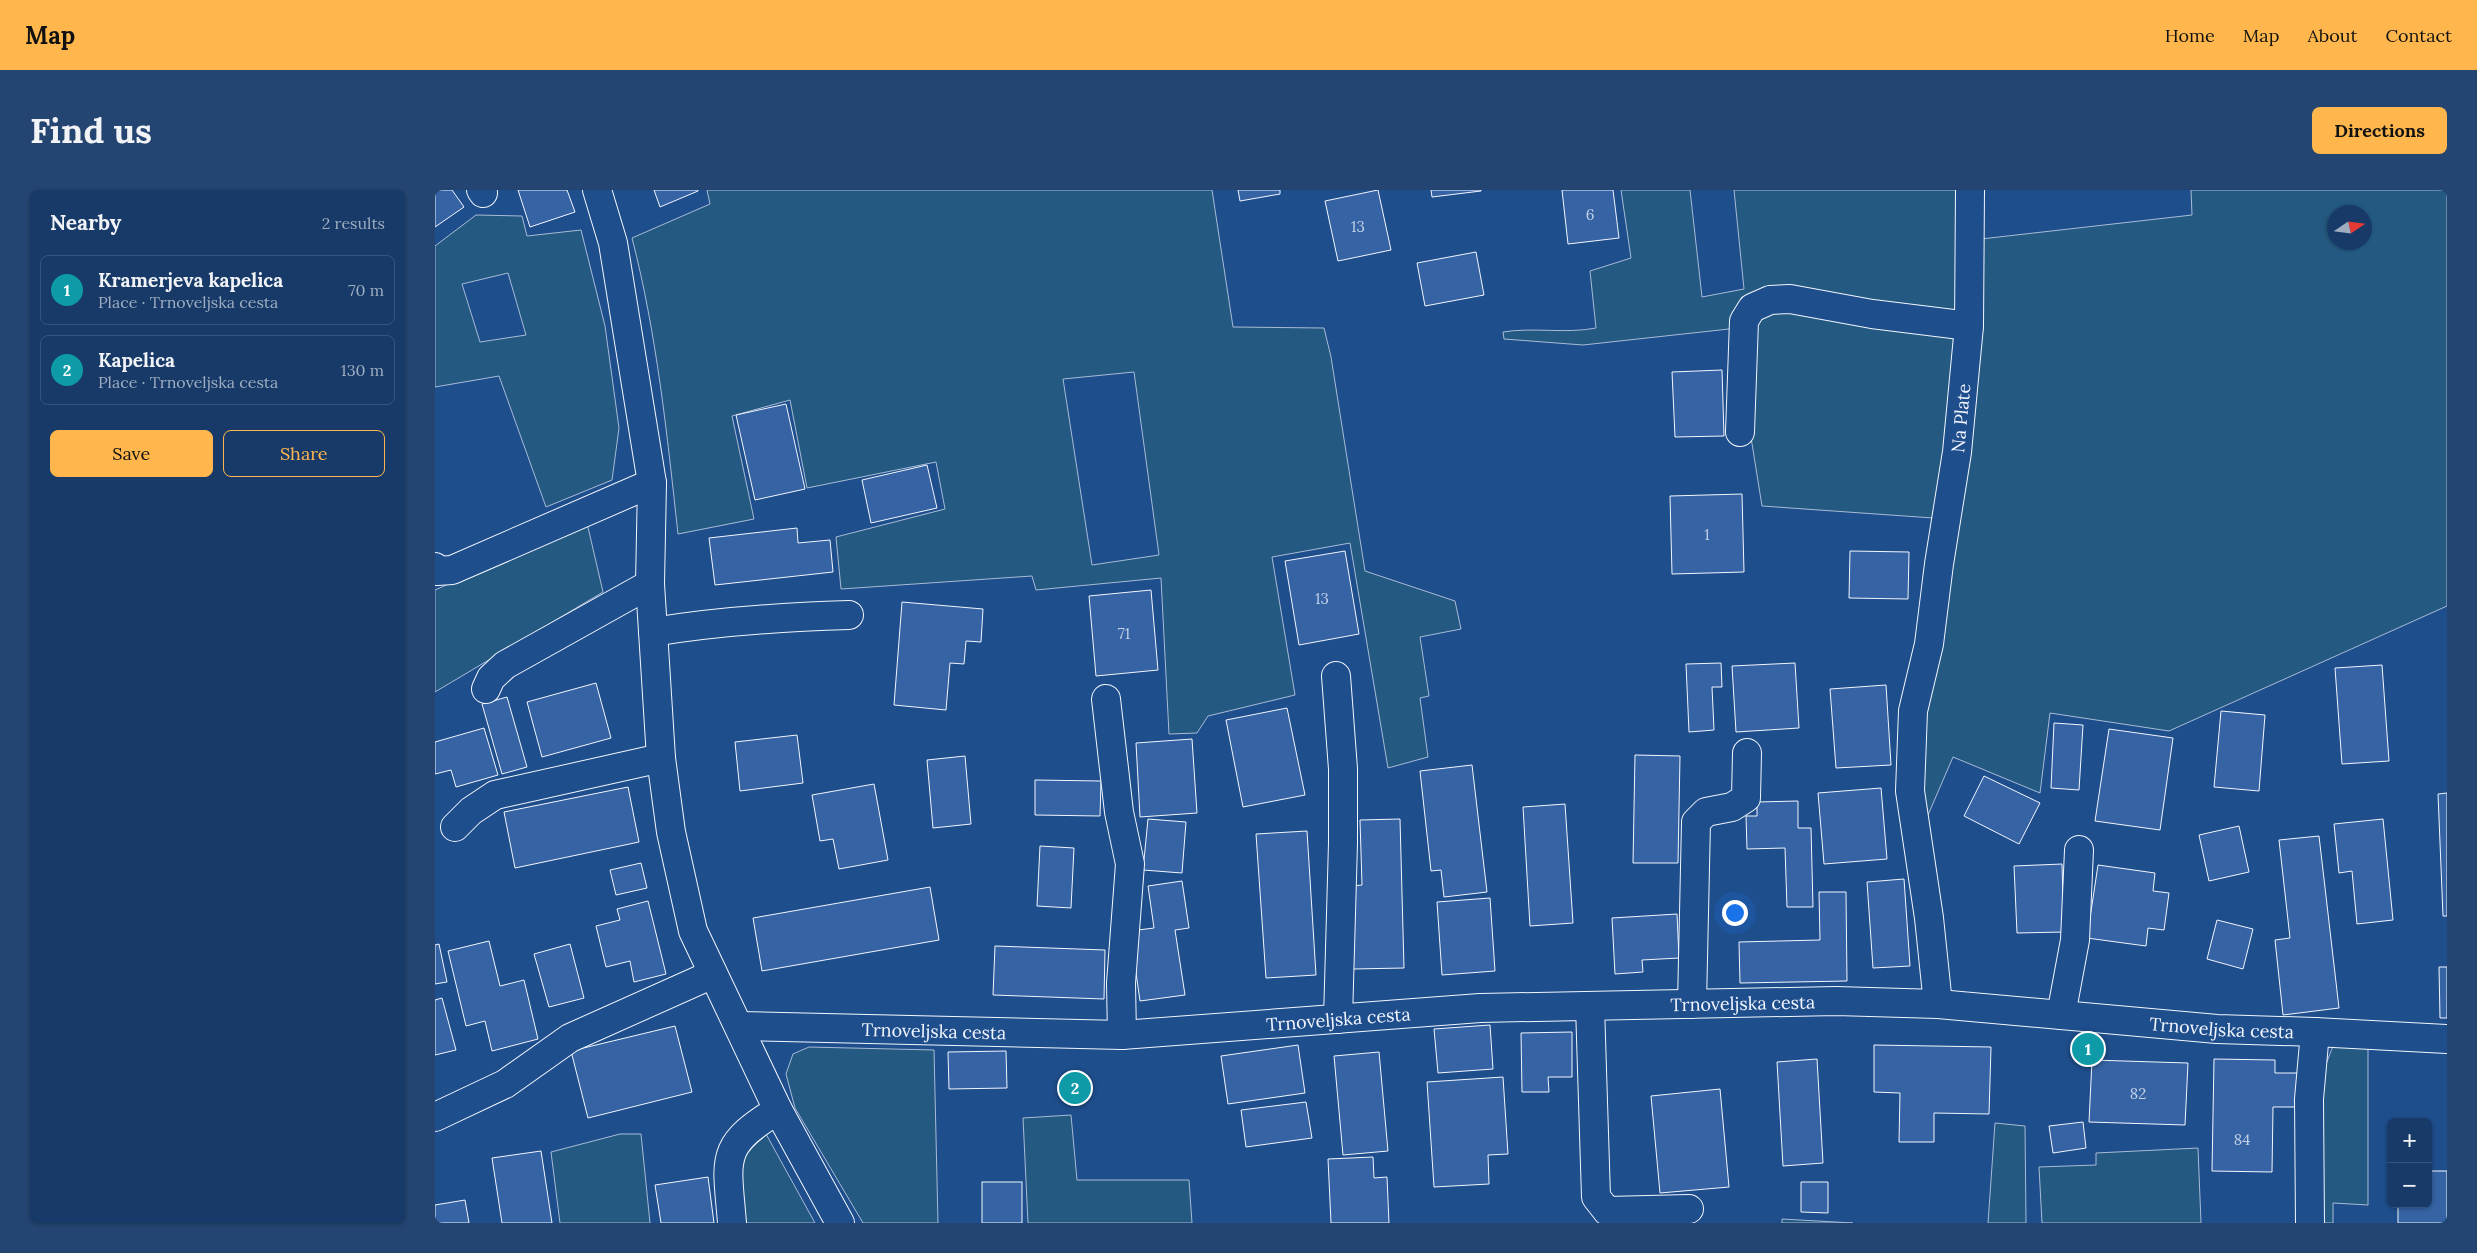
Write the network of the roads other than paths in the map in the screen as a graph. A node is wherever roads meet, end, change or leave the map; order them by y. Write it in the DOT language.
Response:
graph roads {
  1 [pos="597,190"];
  2 [pos="1970,190"];
  3 [pos="1969,326"];
  4 [pos="1740,432"];
  5 [pos="651,483"];
  6 [pos="435,567"];
  7 [pos="650,584"];
  8 [pos="849,615"];
  9 [pos="653,632"];
  10 [pos="1336,676"];
  11 [pos="486,689"];
  12 [pos="1106,699"];
  13 [pos="1747,753"];
  14 [pos="661,758"];
  15 [pos="455,827"];
  16 [pos="2079,850"];
  17 [pos="713,974"];
  18 [pos="1692,1004"];
  19 [pos="1938,1004"];
  20 [pos="1590,1006"];
  21 [pos="2061,1015"];
  22 [pos="1338,1019"];
  23 [pos="739,1026"];
  24 [pos="2315,1032"];
  25 [pos="1122,1035"];
  26 [pos="2447,1039"];
  27 [pos="778,1110"];
  28 [pos="435,1117"];
  29 [pos="1689,1209"];
  30 [pos="732,1223"];
  31 [pos="840,1223"];
  32 [pos="2310,1223"];
  1 -- 5 [label="street"];
  2 -- 3 [label="street, Na Plate"];
  3 -- 4 [label="street"];
  3 -- 19 [label="street, Na Plate"];
  5 -- 6 [label="street"];
  5 -- 7 [label="street"];
  7 -- 9 [label="street"];
  7 -- 11 [label="street"];
  8 -- 9 [label="street"];
  9 -- 14 [label="street"];
  10 -- 22 [label="street"];
  12 -- 25 [label="street"];
  13 -- 18 [label="street"];
  14 -- 15 [label="street"];
  14 -- 17 [label="street"];
  16 -- 21 [label="street"];
  17 -- 23 [label="street"];
  17 -- 28 [label="street"];
  18 -- 19 [label="street, Trnoveljska cesta"];
  18 -- 20 [label="street, Trnoveljska cesta"];
  19 -- 21 [label="street, Trnoveljska cesta"];
  20 -- 22 [label="street, Trnoveljska cesta"];
  20 -- 29 [label="street"];
  21 -- 24 [label="street, Trnoveljska cesta"];
  22 -- 25 [label="street, Trnoveljska cesta"];
  23 -- 25 [label="street, Trnoveljska cesta"];
  23 -- 27 [label="street"];
  24 -- 26 [label="street"];
  24 -- 32 [label="street, Trnoveljska cesta"];
  27 -- 30 [label="street"];
  27 -- 31 [label="street"];
}
